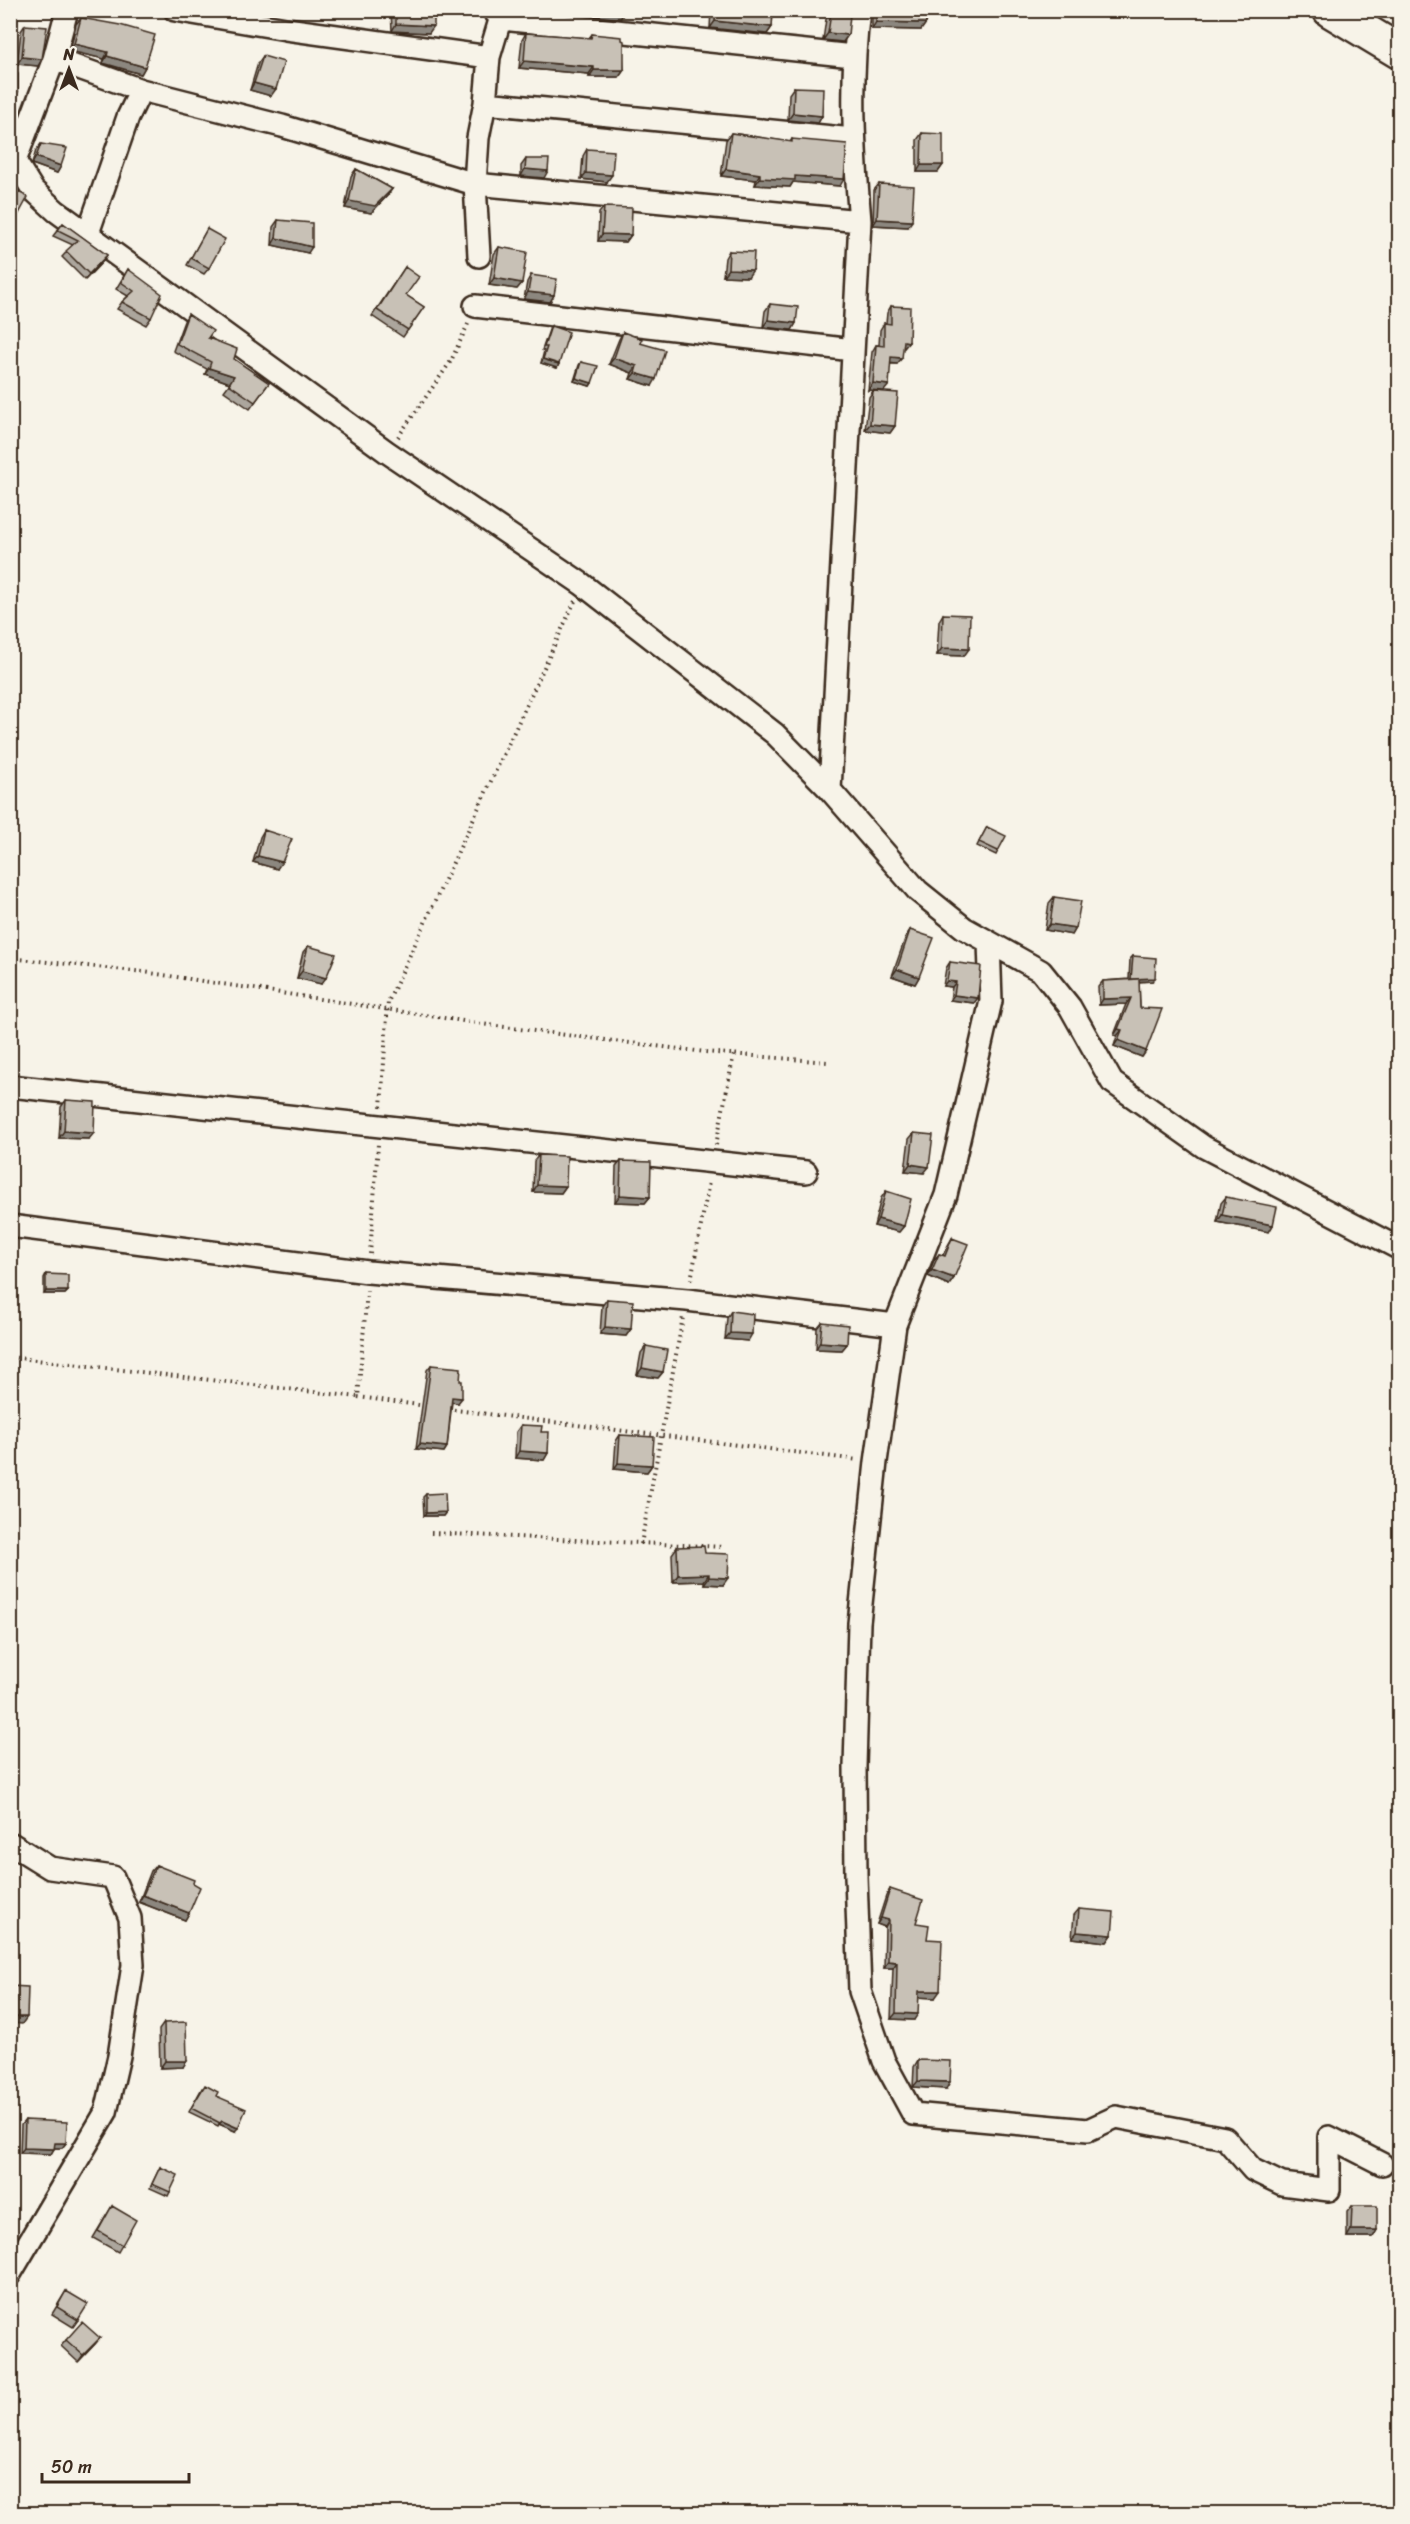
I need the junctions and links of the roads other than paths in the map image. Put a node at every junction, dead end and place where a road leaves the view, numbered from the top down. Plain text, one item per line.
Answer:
1 (67, 10) edge
2 (175, 10) edge
3 (860, 10) edge
4 (1330, 10) edge
5 (499, 13) edge
6 (1400, 52) edge
7 (853, 56) junction
8 (489, 57) junction
9 (54, 59) junction
10 (141, 90) junction
11 (485, 103) junction
12 (853, 139) junction
13 (13, 160) edge
14 (476, 184) junction
15 (860, 221) junction
16 (88, 234) junction
17 (479, 256) dead end
18 (476, 306) road end
19 (853, 350) junction
20 (830, 790) junction
21 (989, 942) junction
22 (10, 1086) edge
23 (806, 1172) dead end
24 (10, 1226) edge
25 (1400, 1249) edge
26 (895, 1325) junction
27 (10, 1843) edge
28 (1382, 2164) dead end
29 (10, 2274) edge

1 - 9 street
2 - 8 street
3 - 7 street
4 - 6 main road
5 - 7 street
5 - 8 street
7 - 12 street
8 - 11 street
9 - 10 street
9 - 13 street
10 - 14 street
10 - 16 street
11 - 12 street
11 - 14 street
12 - 15 street
13 - 16 street
14 - 15 street
14 - 17 street
15 - 19 street
16 - 20 street
18 - 19 street
19 - 20 street
20 - 21 street
21 - 25 street
21 - 26 street
22 - 23 street
24 - 26 street
26 - 28 street
27 - 29 street

